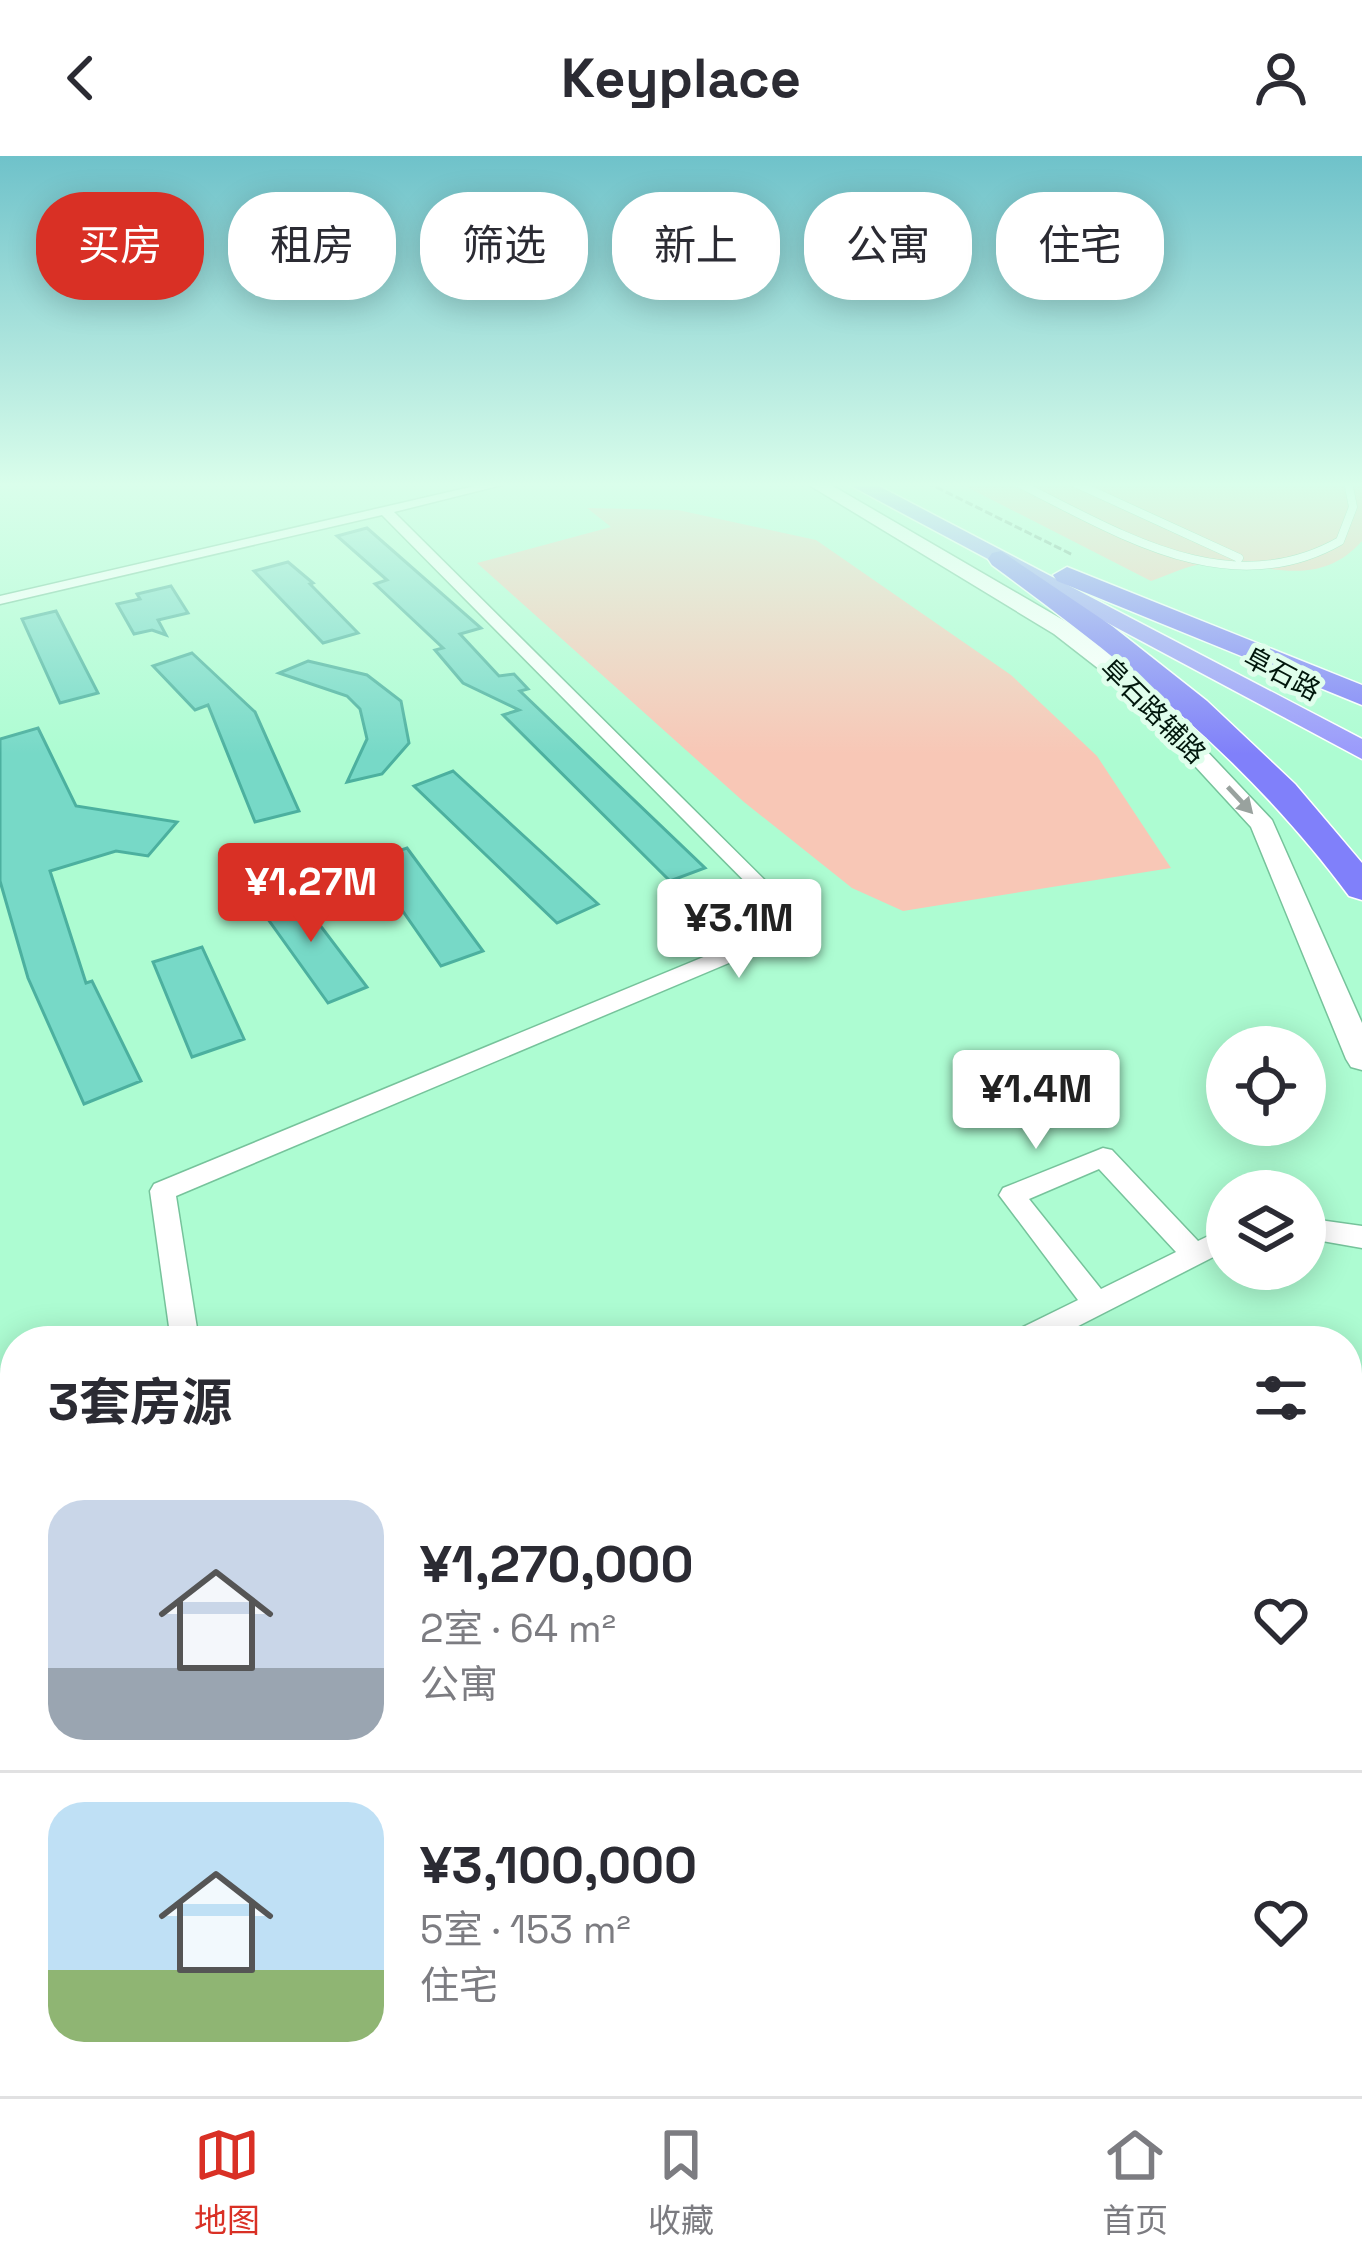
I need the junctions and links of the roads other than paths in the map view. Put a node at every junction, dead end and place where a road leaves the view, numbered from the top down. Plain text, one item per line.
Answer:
1 (120, 573) edge
2 (447, 573) edge
3 (969, 573) edge
4 (1019, 573) edge
5 (1027, 573) edge
6 (1061, 573) edge
7 (1066, 575) junction
8 (0, 600) edge
9 (1362, 697) edge
10 (1362, 727) edge
11 (1362, 750) edge
12 (1362, 888) edge
13 (1362, 1058) edge
14 (1326, 1231) edge
15 (1362, 1237) edge
16 (1206, 1249) edge
17 (1195, 1255) junction
18 (1096, 1303) junction
19 (183, 1326) edge
20 (1052, 1326) edge

1 - 8 street
2 - 19 street
3 -> 13 main road, 阜石路辅路
4 - 12 highway
5 - 11 highway, 阜石路
6 - 7 highway, 阜石路
7 - 9 highway
7 - 10 highway, 阜石路
14 - 15 street
16 - 17 street
17 - 18 street
17 - 18 street
18 - 20 street

